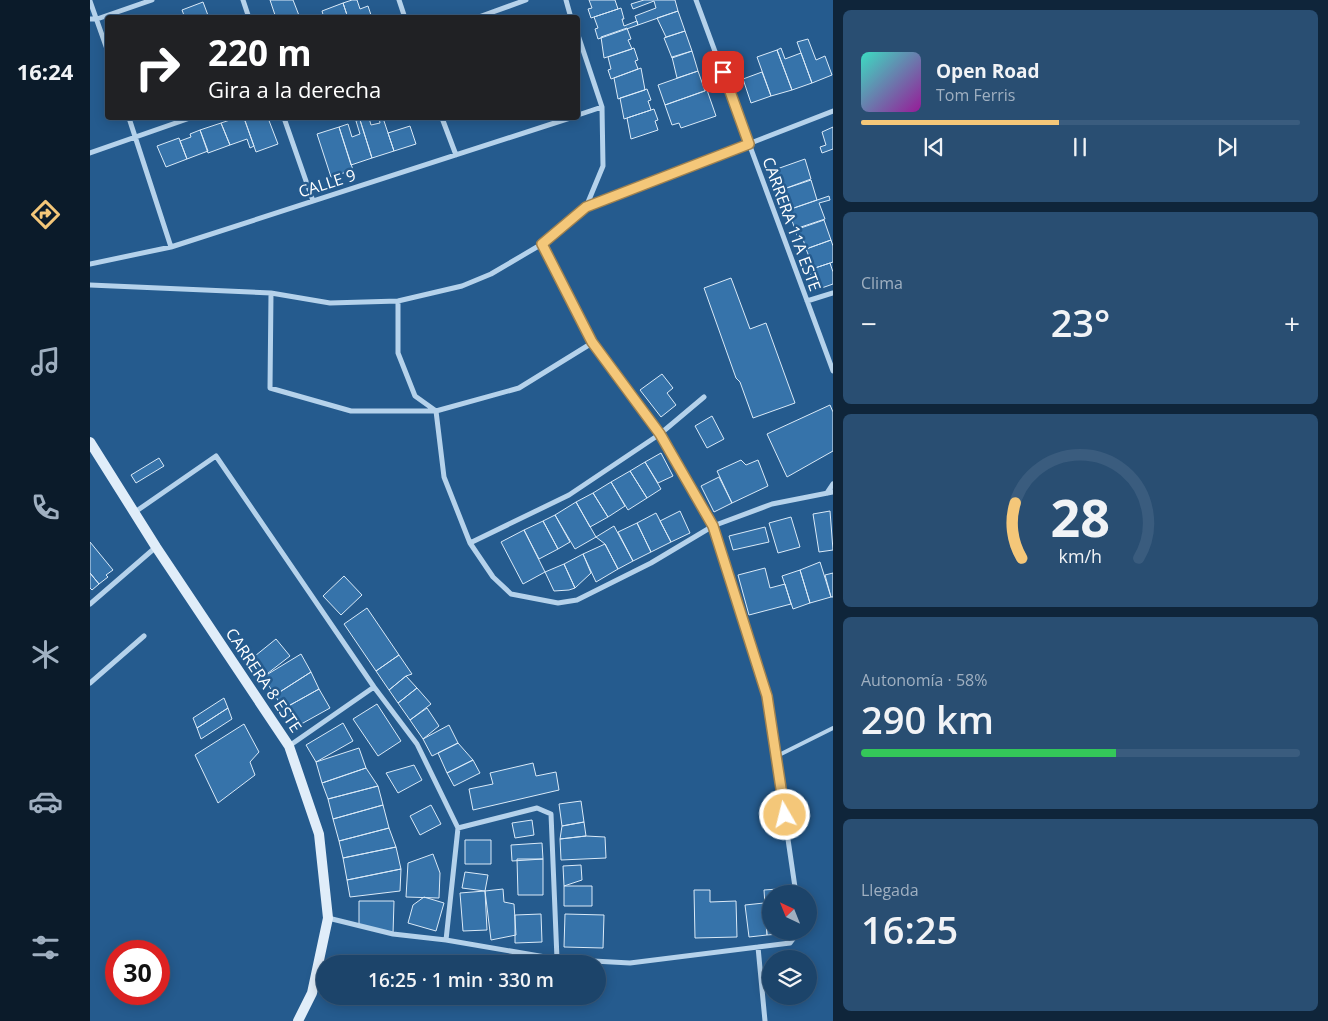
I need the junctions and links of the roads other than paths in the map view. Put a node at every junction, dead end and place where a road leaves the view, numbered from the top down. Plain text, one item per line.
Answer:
1 (152, 0) edge
2 (242, 0) edge
3 (399, 0) edge
4 (526, 0) edge
5 (566, 0) edge
6 (696, 0) edge
7 (90, 1) edge
8 (109, 15) edge
9 (248, 15) edge
10 (404, 15) edge
11 (484, 15) edge
12 (571, 15) edge
13 (105, 16) edge
14 (90, 19) edge
15 (97, 19) junction
16 (580, 41) edge
17 (105, 43) edge
18 (602, 107) junction
19 (833, 111) edge
20 (580, 114) edge
21 (130, 120) edge
22 (184, 120) edge
23 (285, 120) edge
24 (443, 120) edge
25 (564, 120) edge
26 (135, 137) junction
27 (749, 144) junction
28 (90, 153) edge
29 (456, 155) junction
30 (313, 201) junction
31 (586, 207) junction
32 (542, 244) junction
33 (171, 248) junction
34 (90, 264) edge
35 (90, 285) edge
36 (271, 293) junction
37 (833, 293) edge
38 (398, 301) junction
39 (807, 301) junction
40 (592, 342) junction
41 (833, 371) edge
42 (704, 397) dead end
43 (436, 411) junction
44 (660, 434) junction
45 (90, 442) edge
46 (833, 484) edge
47 (833, 492) edge
48 (827, 493) junction
49 (135, 512) junction
50 (713, 526) junction
51 (470, 543) junction
52 (156, 547) junction
53 (90, 604) edge
54 (144, 636) dead end
55 (90, 683) edge
56 (374, 687) junction
57 (833, 728) edge
58 (290, 746) junction
59 (777, 756) junction
60 (458, 828) junction
61 (795, 885) edge
62 (328, 918) junction
63 (446, 940) junction
64 (792, 940) edge
65 (758, 947) junction
66 (534, 955) edge
67 (557, 955) edge
68 (606, 962) edge
69 (298, 1021) edge
70 (765, 1021) edge

1 - 8 street
2 - 9 street
3 - 10 street
4 - 11 street
5 - 12 street
6 - 27 street, CARRERA 11A ESTE
7 - 15 street
13 - 15 street
14 - 15 street
15 - 17 street
16 - 18 street
18 - 20 street
18 - 31 street
19 - 27 street
21 - 26 street
22 - 26 street
23 - 30 street
24 - 29 street
25 - 29 street, CALLE 9
26 - 28 street
26 - 33 street
27 - 31 street
27 - 39 street, CARRERA 11A ESTE
29 - 30 street, CALLE 9
30 - 33 street, CALLE 9
31 - 32 street
32 - 38 street
32 - 40 street
33 - 34 street, CALLE 9
35 - 36 street
36 - 38 street
36 - 43 street
37 - 39 street
38 - 43 street
39 - 41 street, CARRERA 11A ESTE
40 - 43 street
40 - 44 street
42 - 44 street
43 - 51 street
44 - 50 street
44 - 51 street
45 - 49 main road, CARRERA 8 ESTE
46 - 48 street
47 - 48 street
48 - 50 street
49 - 52 main road, CARRERA 8 ESTE
49 - 56 street
50 - 51 street
50 - 59 street
52 - 53 street
52 - 58 main road, CARRERA 8 ESTE
54 - 55 street
56 - 58 street
56 - 60 street
57 - 59 lane
58 - 62 main road, CARRERA 8 ESTE
59 - 61 street
60 - 63 street
60 - 67 street
62 - 63 street
62 - 69 main road, CARRERA 8 ESTE
63 - 66 street
64 - 65 street
65 - 68 street
65 - 70 street

